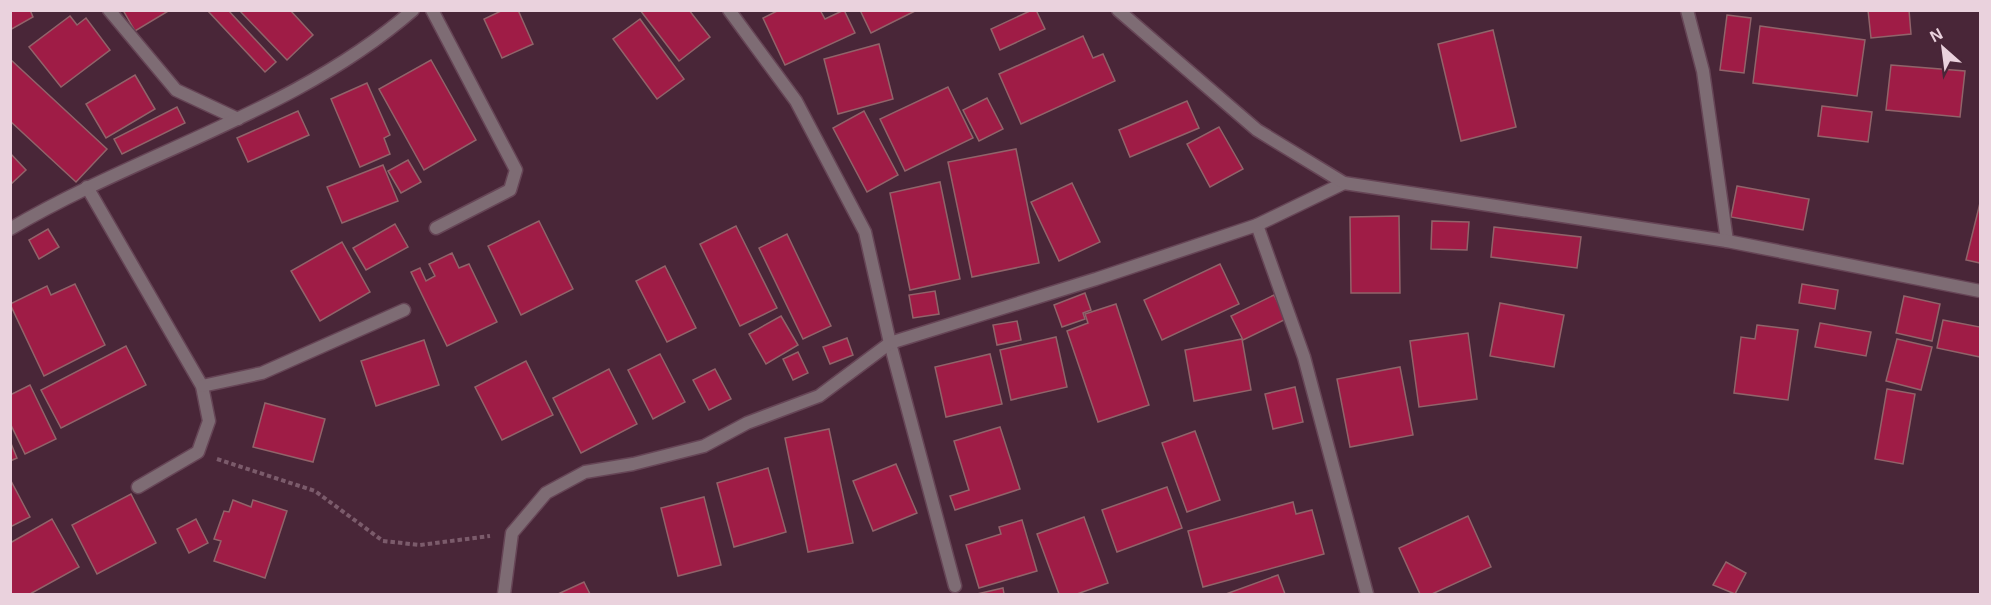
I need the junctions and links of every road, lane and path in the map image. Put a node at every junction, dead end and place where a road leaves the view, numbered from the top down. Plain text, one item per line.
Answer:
1 (109, 10) edge
2 (413, 10) edge
3 (432, 10) edge
4 (729, 10) edge
5 (1118, 10) edge
6 (1687, 10) edge
7 (238, 119) junction
8 (1344, 183) junction
9 (87, 187) junction
10 (1257, 225) junction
11 (436, 228) dead end
12 (10, 229) edge
13 (1727, 241) junction
14 (1980, 291) edge
15 (404, 310) dead end
16 (890, 343) junction
17 (202, 386) junction
18 (198, 452) junction
19 (138, 487) dead end
20 (512, 533) junction
21 (955, 586) dead end
22 (504, 594) edge
23 (1367, 594) edge

1 - 7 street
2 - 7 street
3 - 11 street
4 - 16 street
5 - 8 street
6 - 13 street
7 - 9 street
8 - 10 street
8 - 13 street
9 - 12 street
9 - 17 street
10 - 16 street
10 - 23 street
13 - 14 street
15 - 17 street
16 - 20 street
16 - 21 street
17 - 18 street
18 - 19 street
18 - 20 path
20 - 22 street

